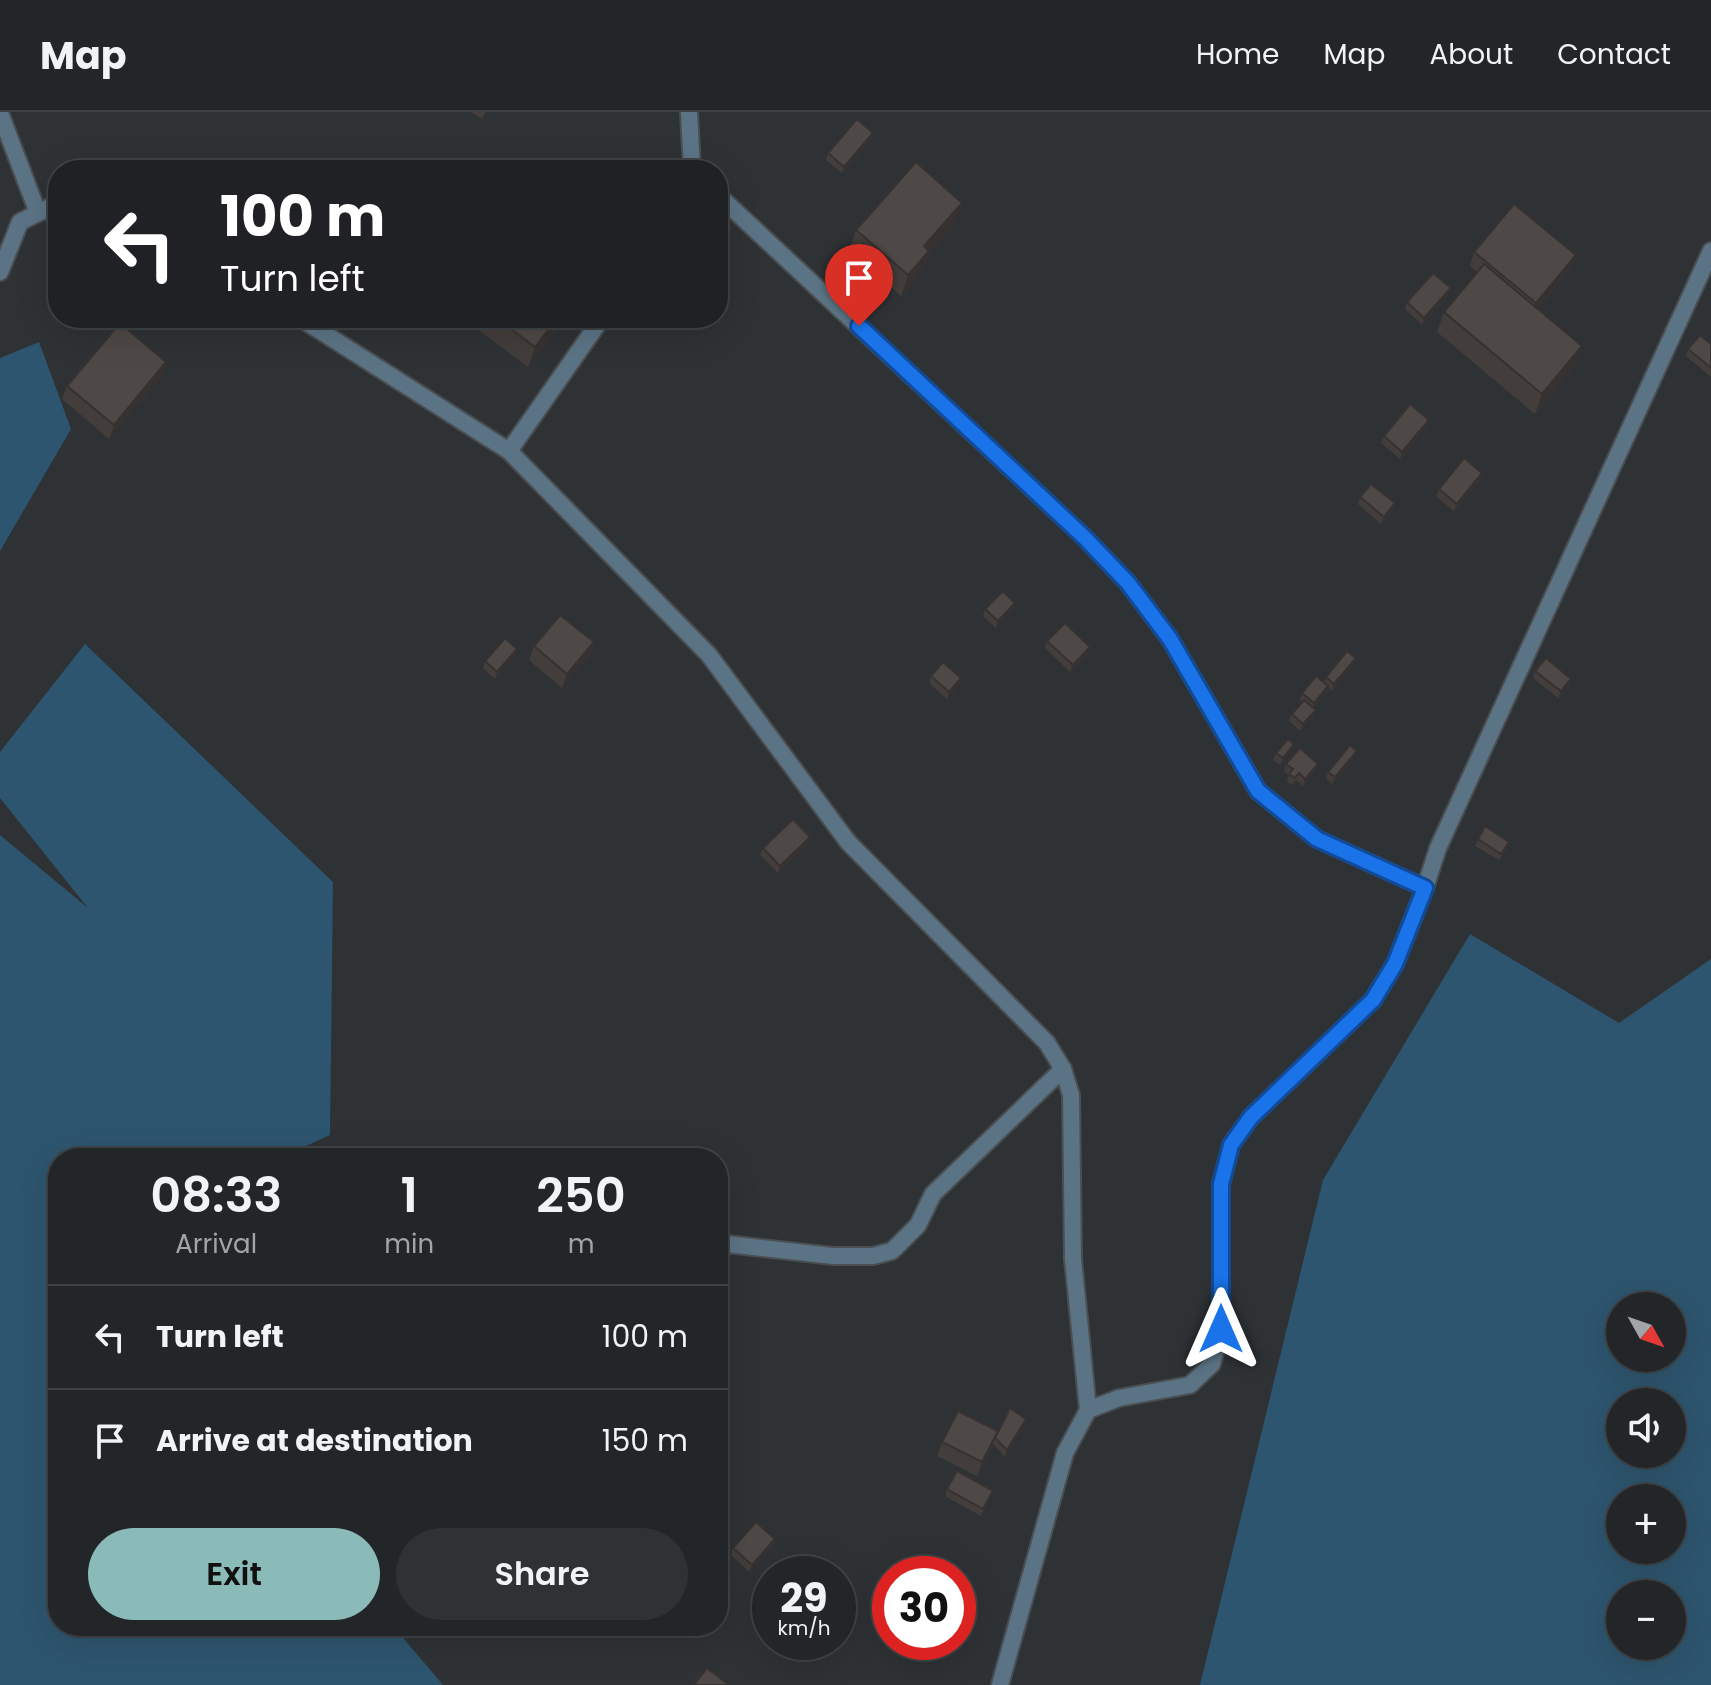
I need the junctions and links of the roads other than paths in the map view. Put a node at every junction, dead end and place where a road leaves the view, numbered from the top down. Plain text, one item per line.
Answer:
1 (689, 112) edge
2 (0, 113) edge
3 (691, 160) edge
4 (728, 204) edge
5 (48, 208) edge
6 (38, 213) junction
7 (1711, 251) edge
8 (0, 272) edge
9 (316, 328) edge
10 (595, 328) edge
11 (509, 451) junction
12 (1425, 888) junction
13 (1063, 1069) junction
14 (728, 1244) edge
15 (1088, 1410) junction
16 (1000, 1685) edge

1 - 3 street
2 - 6 street
4 - 12 street
5 - 6 street
6 - 8 street
7 - 12 street
9 - 11 street
10 - 11 street
11 - 13 street
12 - 15 street
13 - 14 street
13 - 15 street
15 - 16 street

